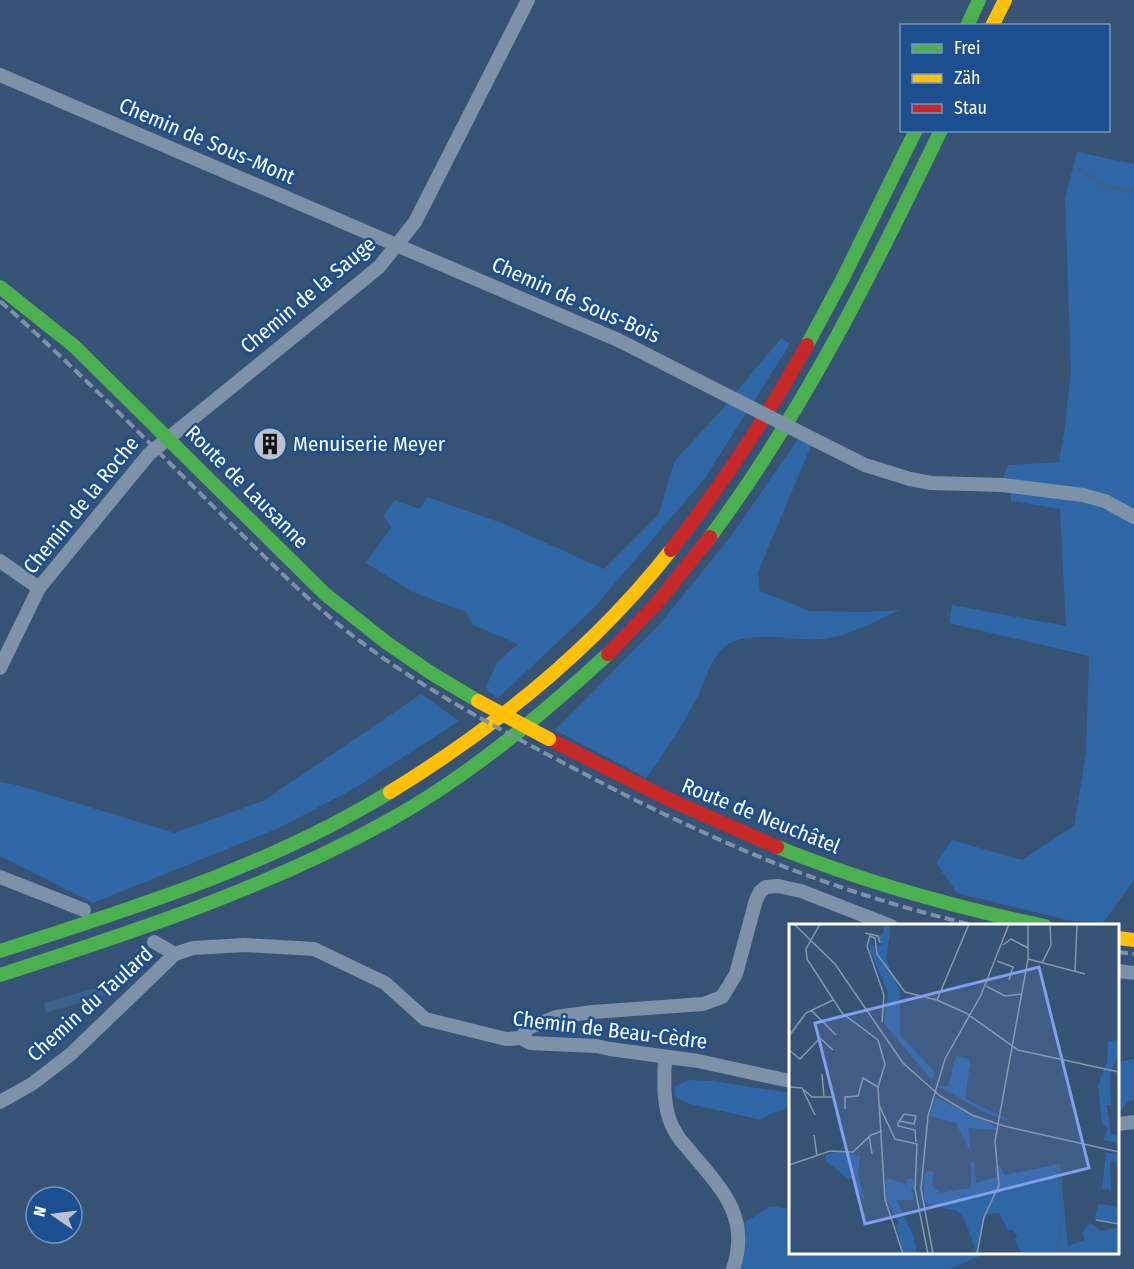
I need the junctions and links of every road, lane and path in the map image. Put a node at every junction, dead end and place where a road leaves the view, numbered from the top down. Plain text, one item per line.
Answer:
1 (528, 0) edge
2 (979, 0) edge
3 (1005, 0) edge
4 (968, 24) edge
5 (993, 24) edge
6 (0, 75) edge
7 (915, 132) edge
8 (940, 132) edge
9 (398, 245) junction
10 (0, 287) edge
11 (168, 437) junction
12 (1134, 517) edge
13 (0, 561) edge
14 (39, 588) junction
15 (0, 668) edge
16 (477, 700) joint
17 (0, 877) edge
18 (84, 910) dead end
19 (886, 924) edge
20 (1037, 924) edge
21 (1119, 938) edge
22 (1134, 940) edge
23 (153, 942) dead end
24 (0, 951) edge
25 (175, 954) junction
26 (1119, 971) edge
27 (1134, 973) edge
28 (0, 975) edge
29 (520, 1038) junction
30 (666, 1057) junction
31 (789, 1081) edge
32 (0, 1102) edge
33 (1134, 1122) edge
34 (1119, 1124) edge
35 (733, 1269) edge

1 - 9 street, Chemin de la Sauge
2 - 4 main road
3 - 5 main road
6 - 9 street, Chemin de Sous-Mont
7 - 24 main road
8 - 28 main road
9 - 11 street, Chemin de la Sauge
9 - 12 street, Chemin de Sous-Bois, bridge
10 - 11 main road, Route de Lausanne
11 - 14 street, Chemin de la Roche
11 - 16 main road, Route de Lausanne
13 - 14 street
14 - 15 street, Chemin de la Roche
16 - 20 main road, Route de Neuchâtel, bridge
17 - 18 street
19 - 29 street
21 - 22 main road
23 - 25 street
25 - 29 street, Chemin de Beau-Cèdre
25 - 32 street, Chemin du Taulard
26 - 27 street
29 - 30 street, Chemin de Beau-Cèdre
30 - 31 street, Chemin de Beau-Cèdre
30 - 35 street
33 - 34 street

